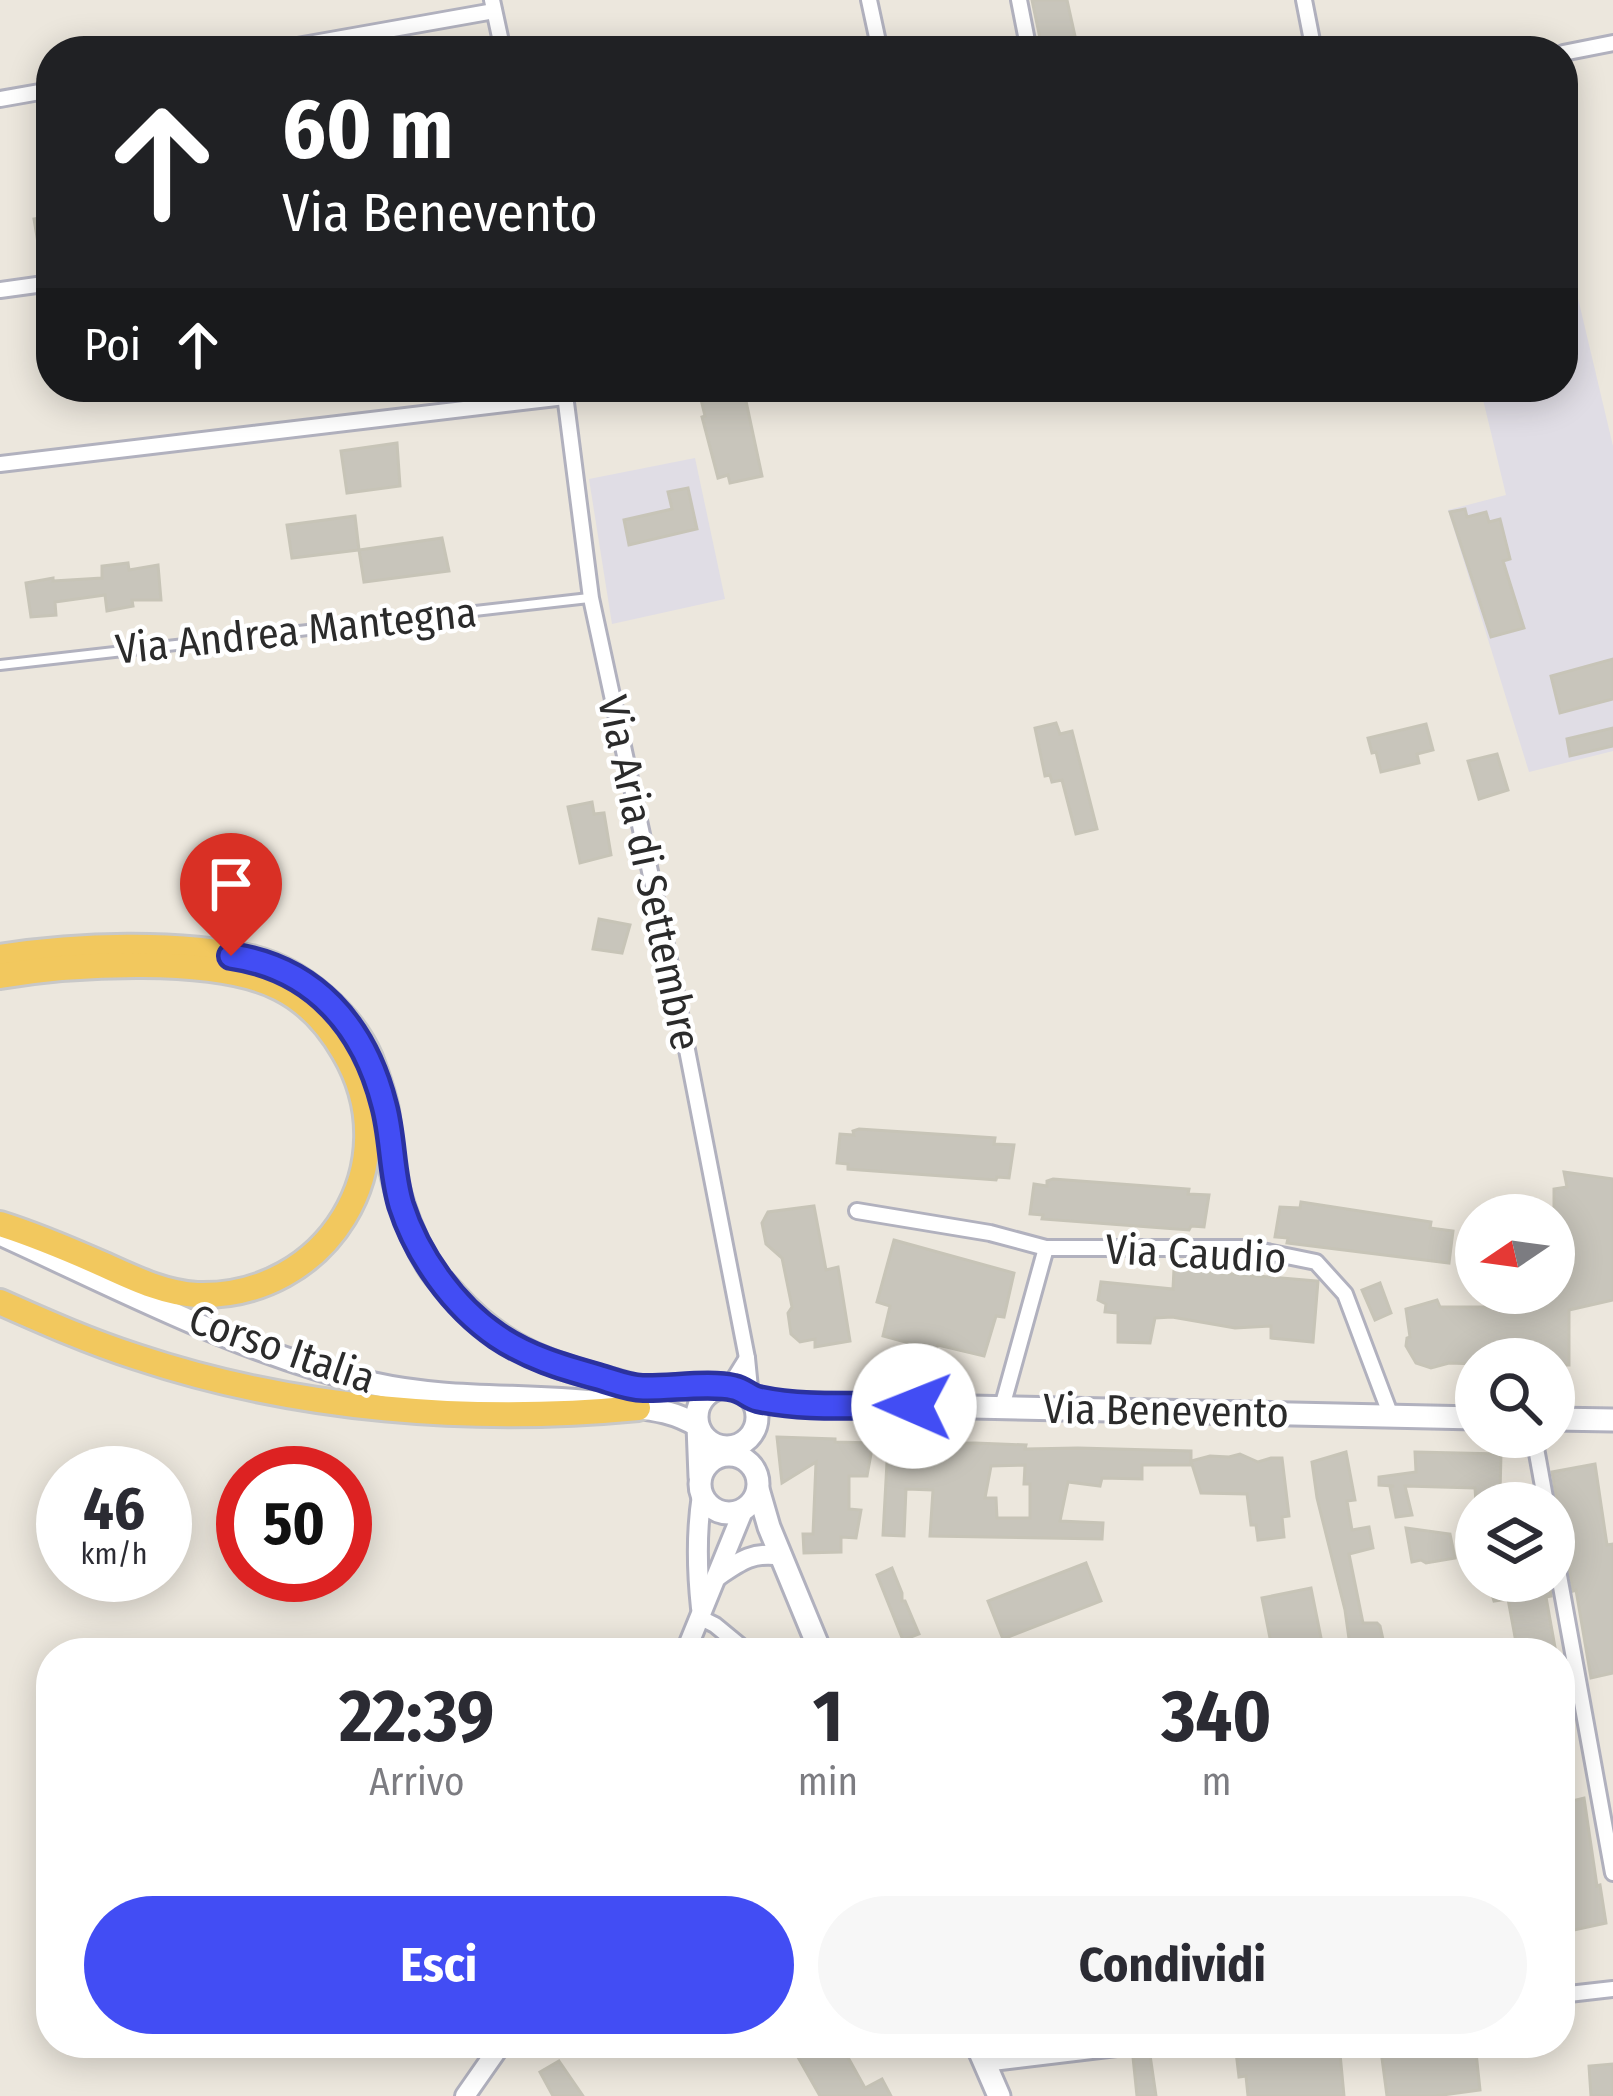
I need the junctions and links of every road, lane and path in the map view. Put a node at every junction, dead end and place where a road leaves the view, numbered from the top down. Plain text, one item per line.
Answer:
1 (869, 0) edge
2 (1019, 0) edge
3 (1304, 0) edge
4 (493, 5) edge
5 (342, 36) edge
6 (500, 36) edge
7 (877, 36) edge
8 (1026, 36) edge
9 (1311, 36) edge
10 (1613, 43) edge
11 (1578, 50) edge
12 (36, 93) edge
13 (0, 99) edge
14 (36, 285) edge
15 (0, 290) edge
16 (486, 402) edge
17 (565, 402) edge
18 (0, 464) edge
19 (591, 598) junction
20 (0, 664) edge
21 (0, 957) edge
22 (0, 976) edge
23 (857, 1211) dead end
24 (0, 1224) edge
25 (0, 1234) edge
26 (1046, 1248) junction
27 (0, 1302) edge
28 (747, 1358) junction
29 (724, 1387) junction
30 (638, 1398) junction
31 (751, 1398) junction
32 (783, 1403) junction
33 (1002, 1407) junction
34 (1391, 1416) junction
35 (1455, 1418) edge
36 (1575, 1419) edge
37 (1613, 1420) edge
38 (758, 1421) junction
39 (698, 1426) junction
40 (758, 1483) junction
41 (701, 1486) junction
42 (742, 1511) junction
43 (782, 1556) junction
44 (718, 1576) junction
45 (1564, 1602) edge
46 (700, 1612) junction
47 (690, 1638) edge
48 (731, 1638) edge
49 (814, 1638) edge
50 (1570, 1638) edge
51 (1575, 1664) edge
52 (1613, 1873) edge
53 (1613, 1989) edge
54 (1575, 1994) edge
55 (492, 2058) edge
56 (982, 2058) edge
57 (465, 2096) edge
58 (999, 2096) edge

1 - 7 street
2 - 8 street
3 - 9 street
4 - 5 street
4 - 6 street
10 - 11 street
12 - 13 street
14 - 15 street
16 - 18 street
17 - 19 street, Via Aria di Settembre
19 - 20 lane, Via Andrea Mantegna
19 - 28 street, Via Aria di Settembre
21 - 30 highway
22 - 24 highway
23 - 26 street, Via Caudio
25 - 30 main road, Corso Italia
26 - 33 street, Via Caudio
26 - 34 street, Via Caudio
27 - 30 highway
28 - 29 street
28 - 31 street, Via Aria di Settembre
29 - 30 main road
29 - 31 main road
29 - 39 main road
30 - 39 main road
31 - 32 main road, Via Benevento
31 - 38 main road
32 - 33 main road, Via Benevento
32 - 38 main road
33 - 34 main road, Via Benevento
34 - 35 main road, Via Benevento
36 - 37 main road
38 - 39 main road
38 - 40 main road
39 - 41 main road
40 - 41 main road
40 - 42 main road
40 - 43 main road
41 - 42 main road
41 - 46 street
42 - 43 main road
42 - 44 street
43 - 44 street
43 - 49 main road
44 - 46 street
45 - 50 street
46 - 47 street
46 - 48 street
51 - 52 street
53 - 54 street
55 - 57 street
56 - 58 main road

